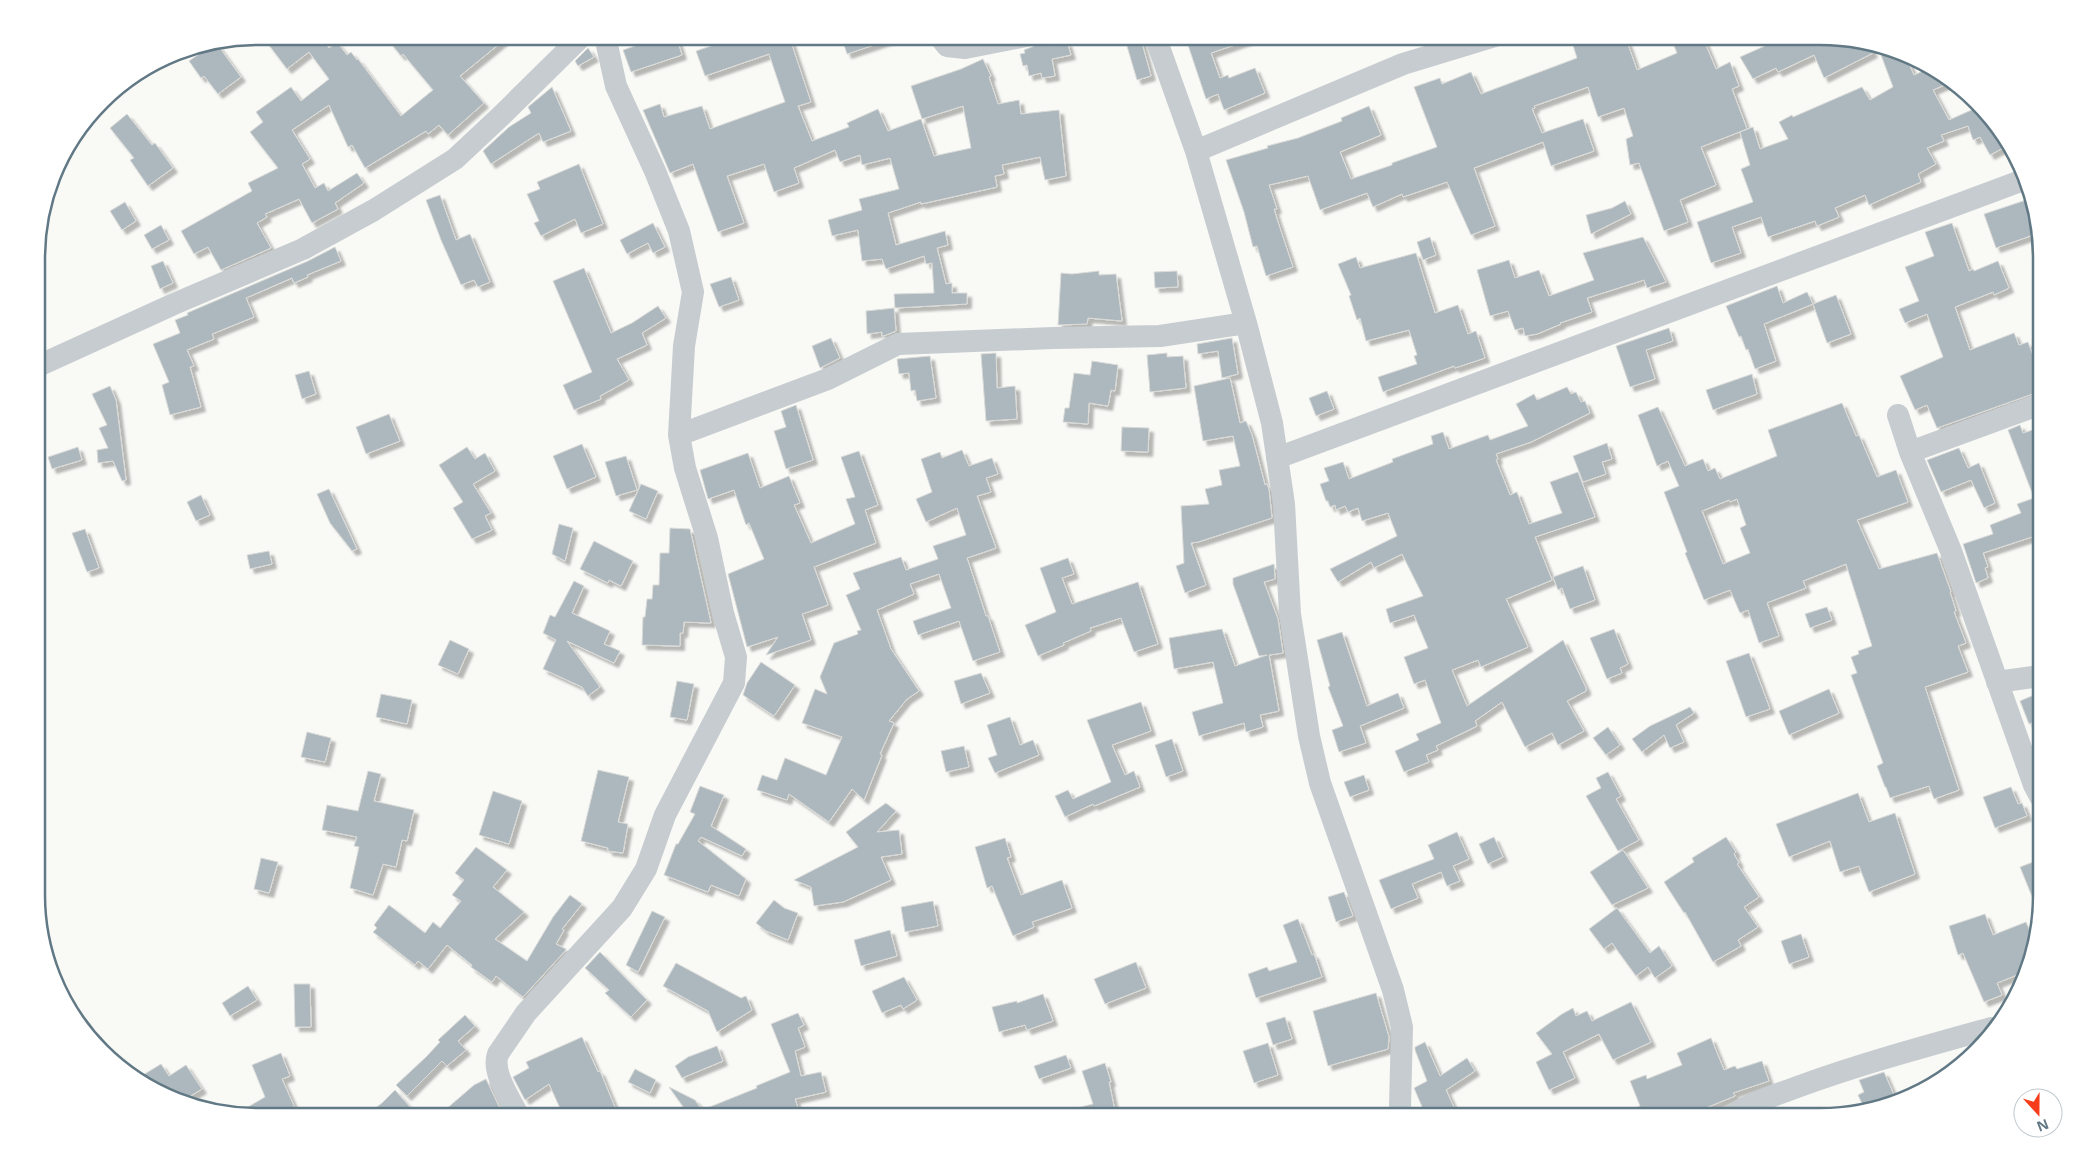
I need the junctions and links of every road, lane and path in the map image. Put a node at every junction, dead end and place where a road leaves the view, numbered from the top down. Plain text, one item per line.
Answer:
1 (573, 45) edge
2 (607, 45) edge
3 (946, 45) edge
4 (980, 45) edge
5 (1158, 45) edge
6 (1465, 45) edge
7 (1196, 150) junction
8 (2019, 181) edge
9 (1246, 323) junction
10 (45, 363) edge
11 (2033, 407) edge
12 (1898, 415) dead end
13 (678, 435) junction
14 (1910, 452) junction
15 (1277, 458) junction
16 (2033, 678) edge
17 (1997, 682) junction
18 (2033, 782) edge
19 (1985, 1030) edge
20 (514, 1108) edge
21 (1400, 1108) edge
22 (1743, 1108) edge

1 - 10 street
2 - 13 street
3 - 4 street
5 - 7 street
6 - 7 street
7 - 9 street
8 - 15 street
9 - 13 street
9 - 15 street
11 - 14 street
12 - 14 street
13 - 20 street
14 - 17 street
15 - 21 street
16 - 17 street
17 - 18 street
19 - 22 street

